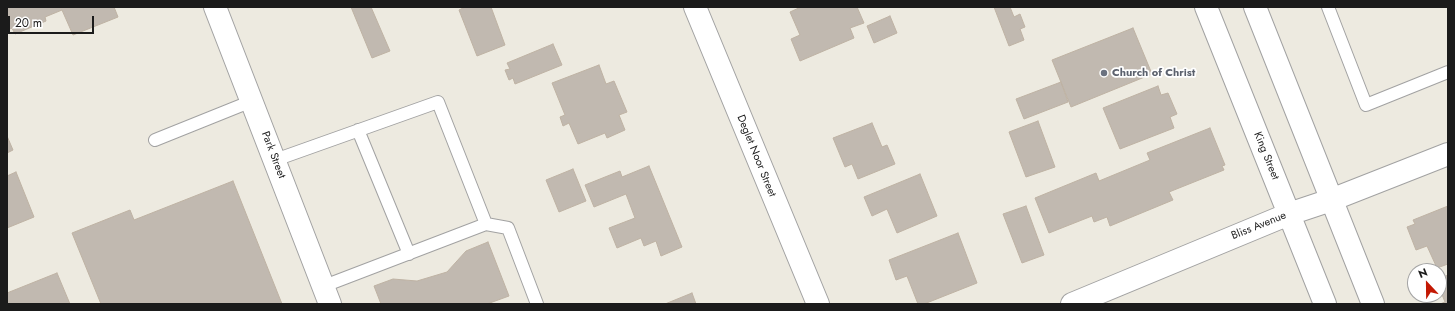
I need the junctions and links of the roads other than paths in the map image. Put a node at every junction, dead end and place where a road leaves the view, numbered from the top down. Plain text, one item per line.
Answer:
1 (215, 7) edge
2 (695, 7) edge
3 (1206, 7) edge
4 (1255, 7) edge
5 (1328, 7) edge
6 (1448, 72) edge
7 (252, 101) junction
8 (358, 130) junction
9 (155, 140) dead end
10 (1448, 154) edge
11 (275, 160) junction
12 (1331, 200) junction
13 (1289, 214) junction
14 (486, 224) junction
15 (409, 254) junction
16 (327, 295) edge
17 (537, 304) edge
18 (818, 304) edge
19 (1072, 304) edge
20 (1325, 304) edge
21 (1373, 304) edge

1 - 7 street, Park Street
2 - 18 street, Deglet Noor Street
3 - 13 street, King Street
4 - 12 street
5 - 6 lane
7 - 9 lane
7 - 11 street, Park Street
8 - 11 lane
8 - 14 lane
8 - 15 lane
10 - 12 street, Bliss Avenue
11 - 16 street, Park Street
12 - 13 street, Bliss Avenue
12 - 21 street
13 - 19 street, Bliss Avenue
13 - 20 street, King Street
14 - 15 lane
14 - 17 lane
15 - 16 lane

